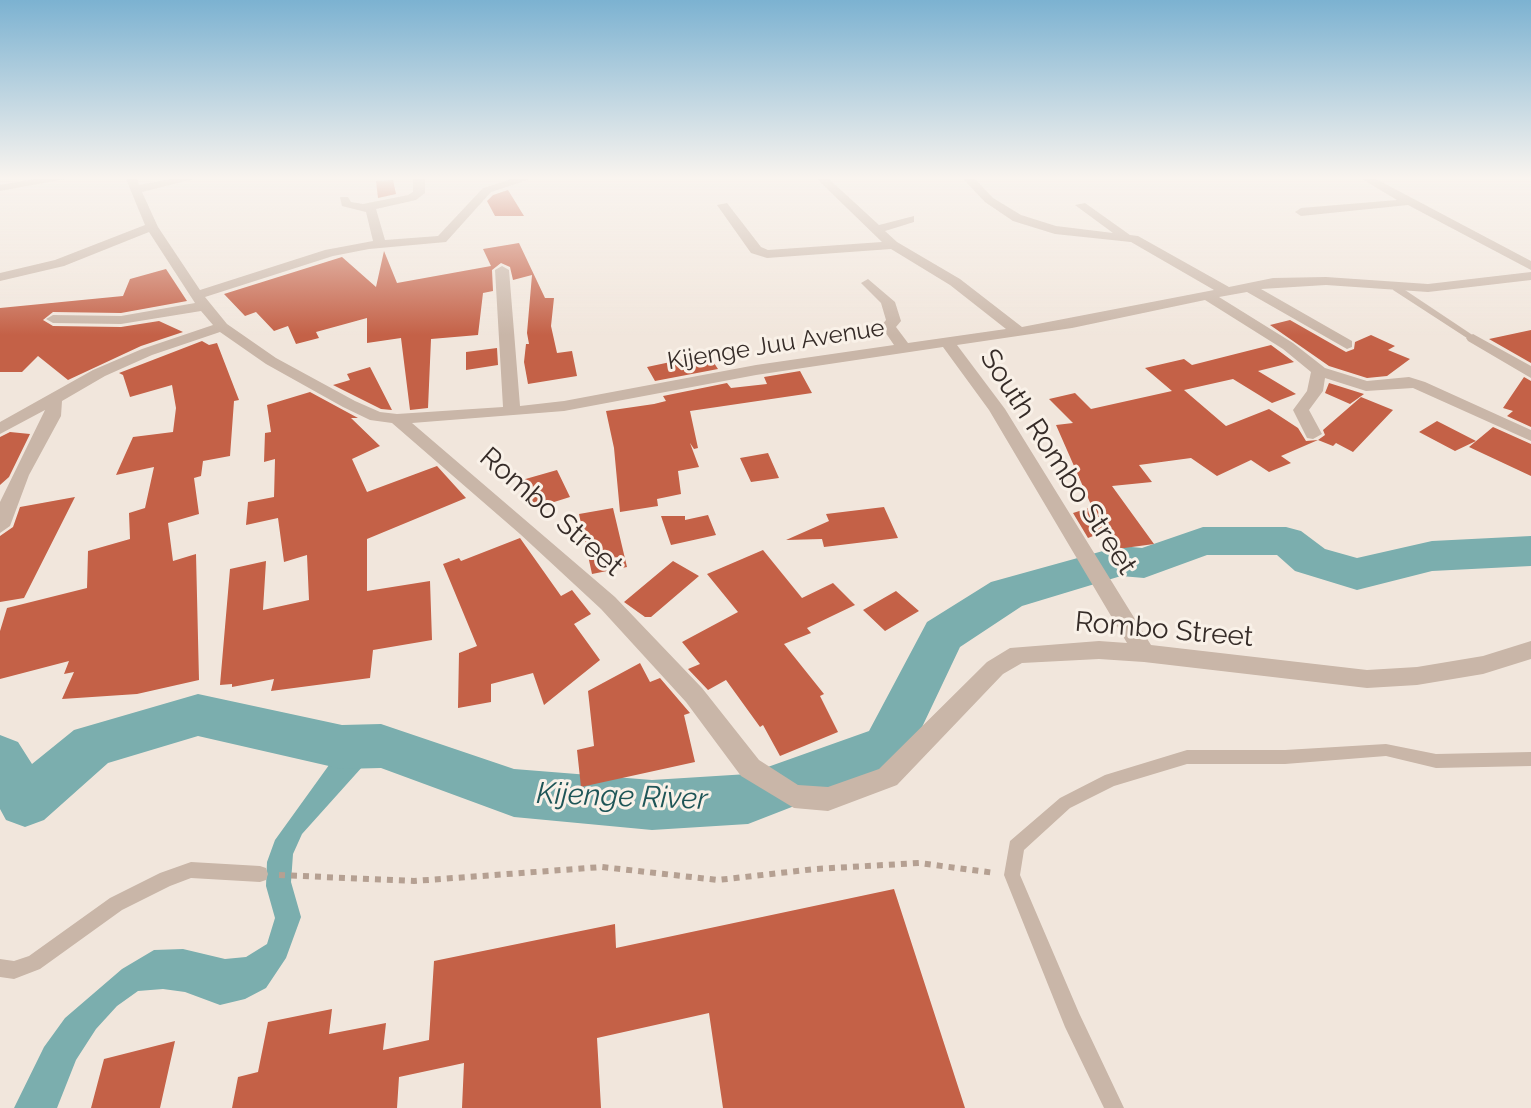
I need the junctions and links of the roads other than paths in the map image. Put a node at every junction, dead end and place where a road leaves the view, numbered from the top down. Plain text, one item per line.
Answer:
1 (142, 231) edge
2 (154, 231) edge
3 (376, 231) edge
4 (450, 231) edge
5 (742, 231) edge
6 (880, 231) edge
7 (1065, 231) edge
8 (1118, 231) edge
9 (1463, 231) edge
10 (1124, 235) junction
11 (380, 244) junction
12 (893, 245) junction
13 (1531, 266) edge
14 (502, 270) dead end
15 (1531, 276) edge
16 (0, 277) edge
17 (868, 283) dead end
18 (1247, 286) junction
19 (1396, 288) junction
20 (1226, 291) junction
21 (1206, 295) junction
22 (201, 301) junction
23 (53, 319) dead end
24 (222, 327) junction
25 (1019, 332) junction
26 (1473, 338) joint
27 (948, 343) junction
28 (1347, 344) dead end
29 (904, 349) junction
30 (1319, 371) junction
31 (1531, 373) edge
32 (54, 398) junction
33 (512, 411) junction
34 (397, 419) junction
35 (0, 429) edge
36 (1313, 434) dead end
37 (1531, 436) edge
38 (0, 526) edge
39 (1531, 650) edge
40 (1144, 653) junction
41 (1531, 759) edge
42 (260, 874) dead end
43 (0, 968) edge
44 (1114, 1108) edge

1 - 16 street
2 - 22 street, Kijenge Juu Avenue
3 - 11 street
4 - 11 street
5 - 12 street
6 - 12 street
7 - 10 street
8 - 10 street
9 - 13 street
10 - 20 street
11 - 22 street
12 - 25 street
14 - 33 street
15 - 19 street, Kijenge Juu Avenue
17 - 29 street
18 - 19 street, Kijenge Juu Avenue
18 - 20 street, Kijenge Juu Avenue
18 - 28 street
19 - 26 lane
20 - 21 street, Kijenge Juu Avenue
21 - 25 street, Kijenge Juu Avenue
21 - 30 street
22 - 23 street
22 - 24 street, Kijenge Juu Avenue
24 - 32 street
24 - 34 street, Kijenge Juu Avenue
25 - 27 street, Kijenge Juu Avenue
26 - 31 street
27 - 29 street, Kijenge Juu Avenue
27 - 40 street, South Rombo Street
29 - 33 street, Kijenge Juu Avenue
30 - 36 street
30 - 37 street
32 - 35 street
32 - 38 street
33 - 34 street, Kijenge Juu Avenue
34 - 40 street, Rombo Street
39 - 40 street, Rombo Street
41 - 44 lane
42 - 43 lane

